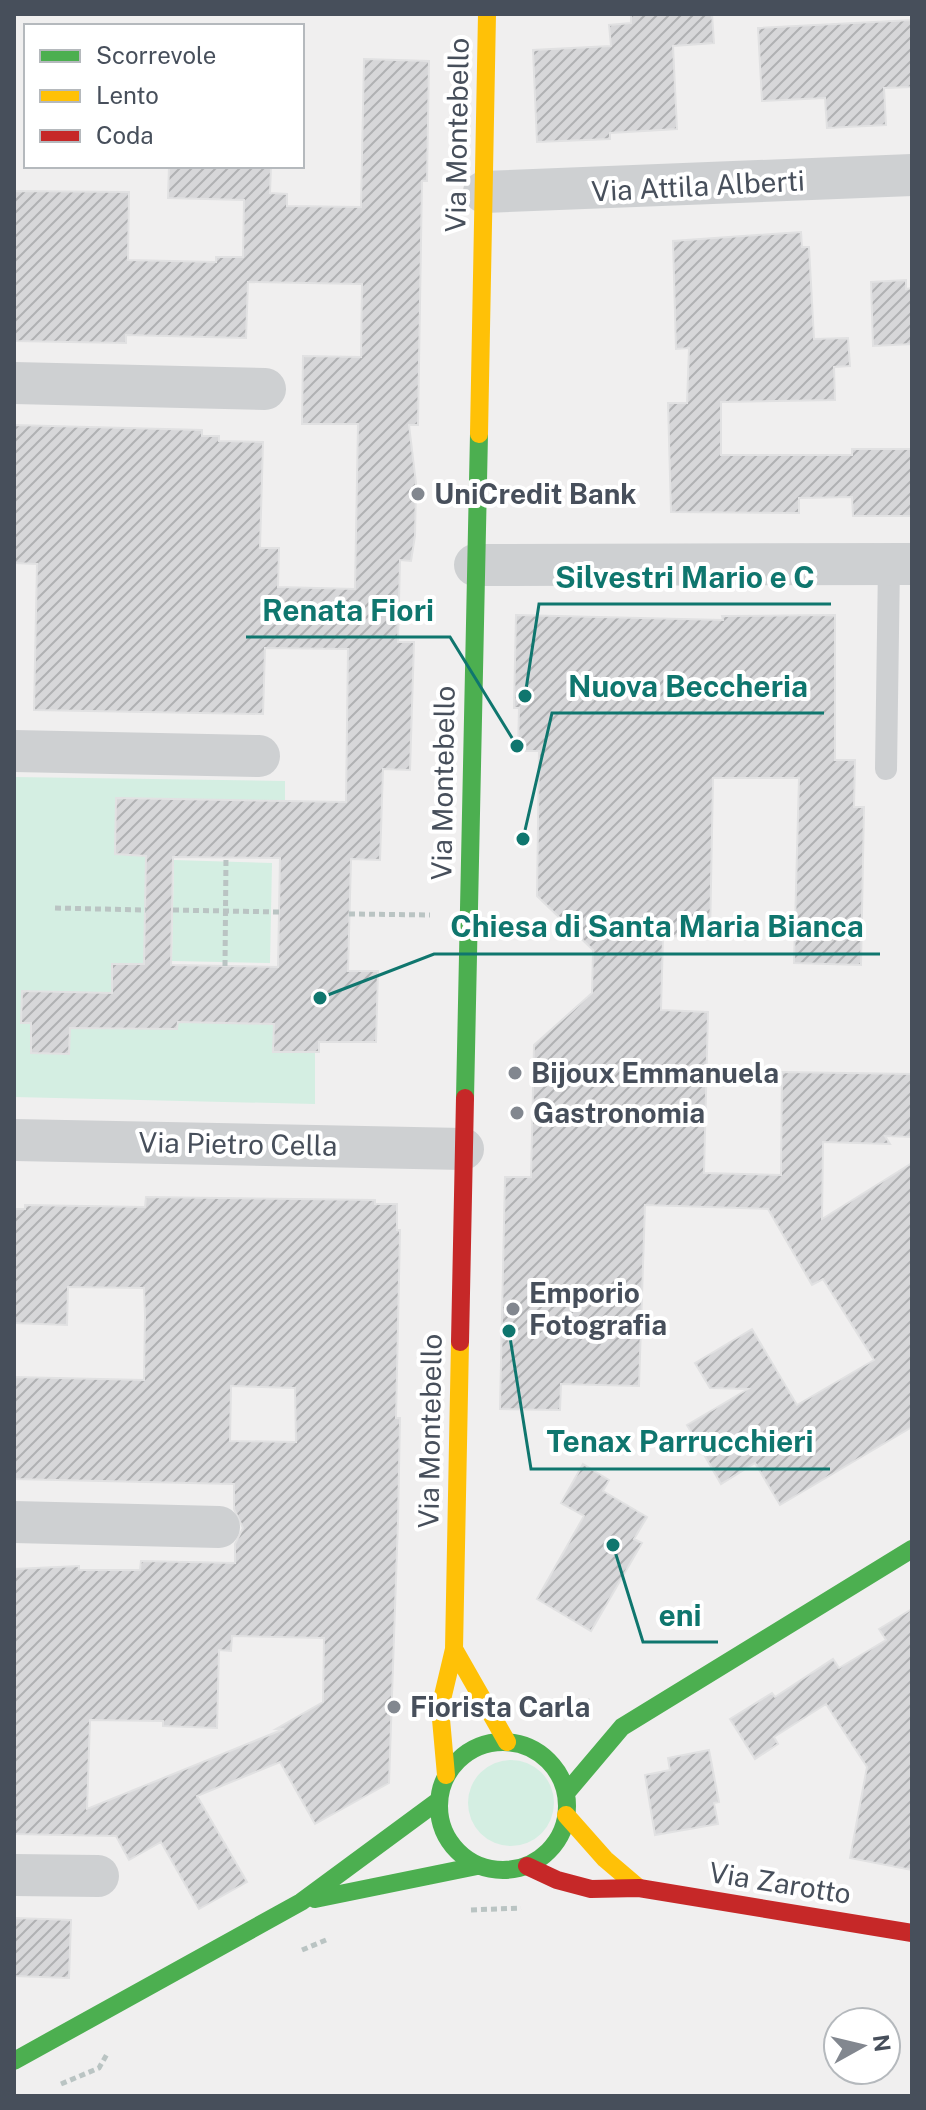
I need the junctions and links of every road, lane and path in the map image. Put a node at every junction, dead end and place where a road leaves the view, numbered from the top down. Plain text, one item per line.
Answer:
1 (487, 14) edge
2 (912, 175) edge
3 (484, 192) junction
4 (14, 383) edge
5 (265, 389) dead end
6 (900, 564) edge
7 (475, 565) junction
8 (14, 751) edge
9 (259, 756) dead end
10 (886, 769) dead end
11 (226, 857) dead end
12 (55, 908) dead end
13 (146, 910) dead end
14 (173, 910) dead end
15 (226, 911) junction
16 (279, 912) dead end
17 (349, 914) dead end
18 (439, 915) dead end
19 (225, 966) dead end
20 (14, 1140) edge
21 (463, 1149) junction
22 (14, 1522) edge
23 (219, 1527) dead end
24 (912, 1549) edge
25 (454, 1649) junction
26 (622, 1727) junction
27 (595, 1732) dead end
28 (555, 1741) dead end
29 (507, 1742) junction
30 (528, 1746) junction
31 (446, 1775) junction
32 (567, 1792) junction
33 (438, 1801) junction
34 (566, 1815) junction
35 (477, 1866) junction
36 (527, 1866) junction
37 (14, 1875) edge
38 (98, 1876) dead end
39 (639, 1888) junction
40 (301, 1902) junction
41 (531, 1908) dead end
42 (461, 1911) dead end
43 (912, 1933) edge
44 (339, 1935) dead end
45 (300, 1951) dead end
46 (116, 2045) dead end
47 (14, 2061) edge
48 (57, 2086) dead end

1 - 3 street, Via Montebello
2 - 3 street, Via Attila Alberti
3 - 7 street, Via Montebello
4 - 5 street
6 - 7 street
6 - 10 lane
7 - 21 street, Via Montebello
8 - 9 street
11 - 15 path
12 - 13 path
14 - 15 path
15 - 16 path
15 - 19 path
17 - 18 path
20 - 21 street, Via Pietro Cella
21 - 25 street, Via Montebello
22 - 23 street
24 - 26 street
25 - 29 street
25 - 31 street, Via Montebello
26 - 27 street
26 - 32 street
28 - 30 street
29 - 30 street
29 - 31 street
30 - 32 street
31 - 33 street
32 - 34 street
33 - 35 street
33 - 40 street
34 - 36 street
34 - 39 street
35 - 36 street
35 - 40 street
36 - 39 street, Via Zarotto
37 - 38 street
39 - 43 street, Via Zarotto
40 - 47 street
41 - 42 path
44 - 45 path
46 - 48 path

